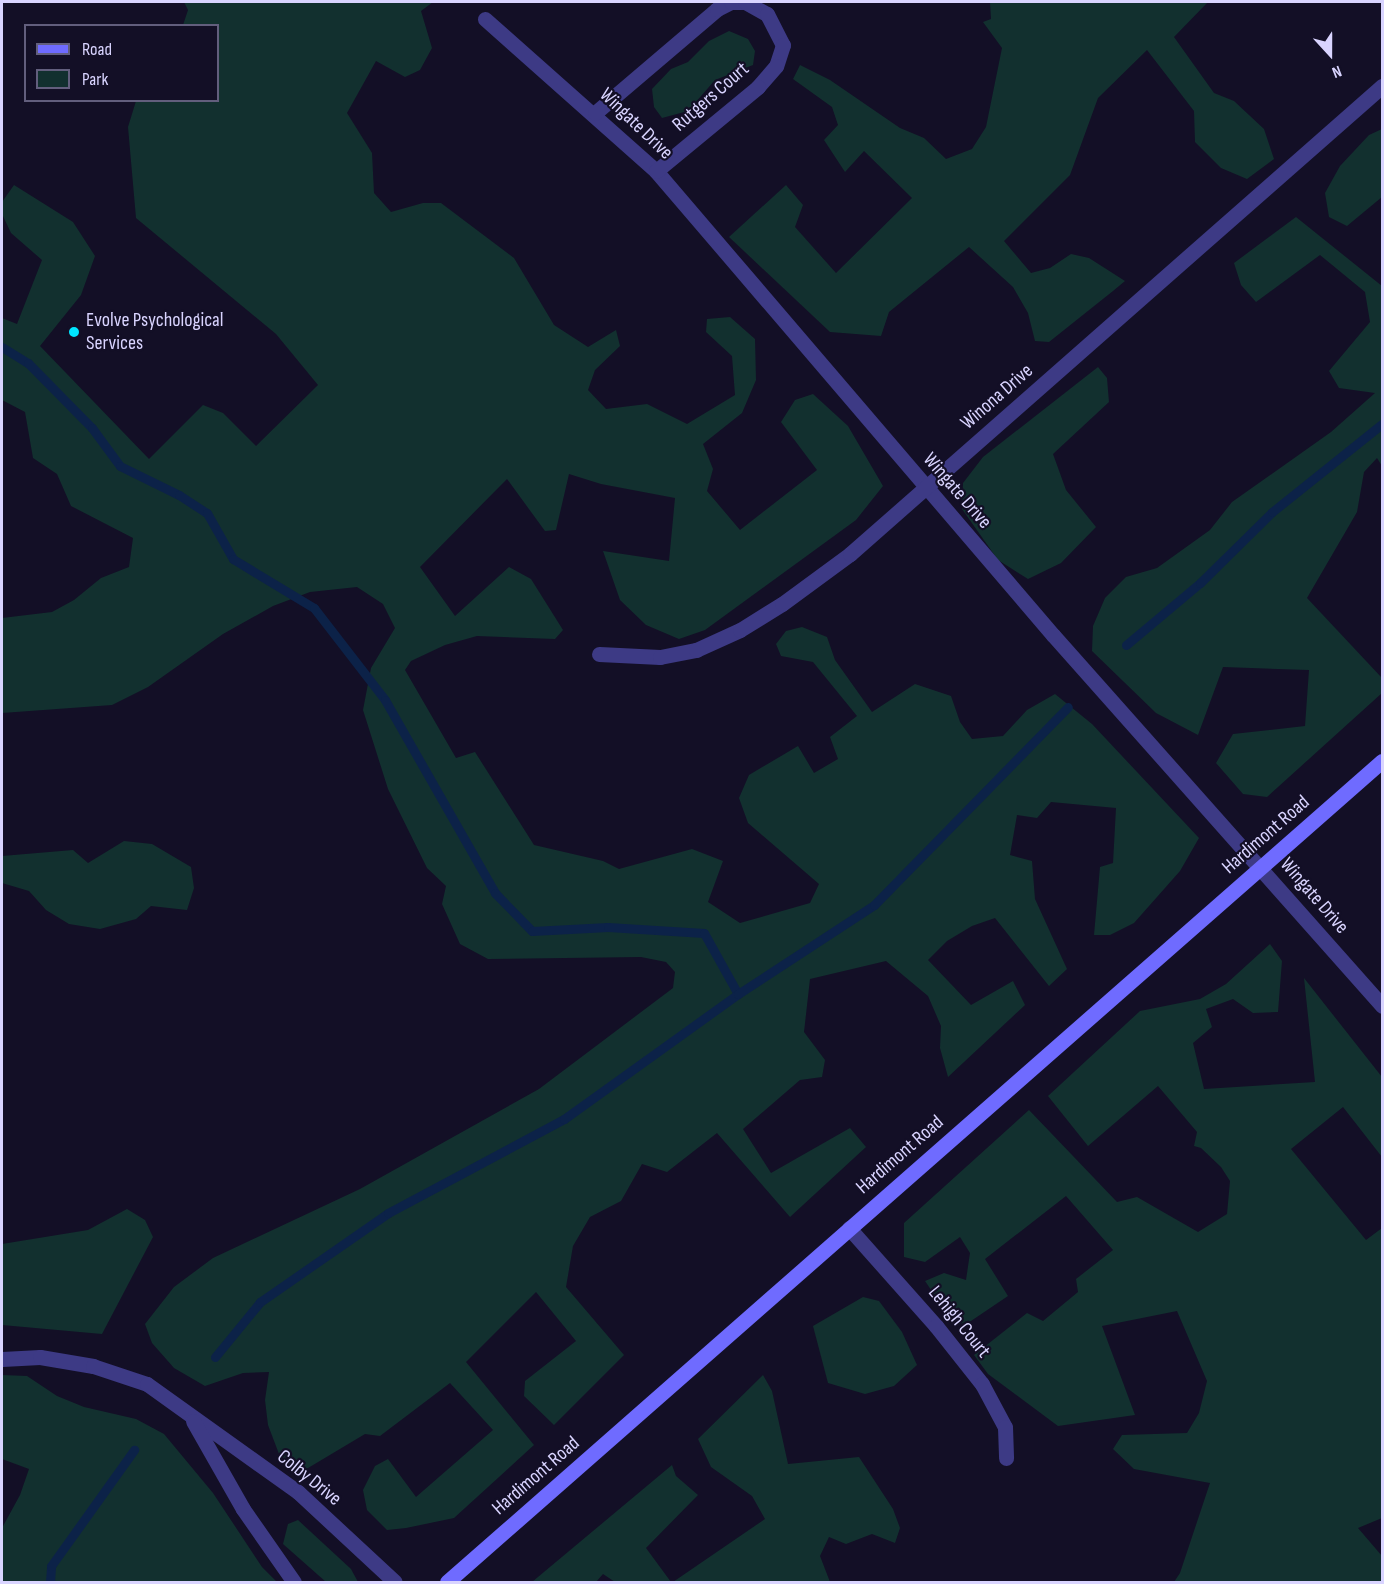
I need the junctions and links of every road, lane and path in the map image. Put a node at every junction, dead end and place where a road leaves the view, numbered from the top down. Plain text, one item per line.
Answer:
1 (485, 19) dead end
2 (1383, 86) edge
3 (595, 113) junction
4 (656, 171) junction
5 (925, 488) junction
6 (599, 654) dead end
7 (1383, 760) edge
8 (1261, 867) junction
9 (1383, 1006) edge
10 (849, 1228) junction
11 (2, 1359) edge
12 (190, 1416) junction
13 (1006, 1458) dead end
14 (294, 1582) edge
15 (395, 1582) edge
16 (447, 1582) edge

1 - 3 street, Wingate Drive
2 - 5 street, Winona Drive
3 - 4 street, Wingate Drive
3 - 4 street, Rutgers Court
4 - 5 street, Wingate Drive
5 - 6 street, Winona Drive
5 - 8 street, Wingate Drive
7 - 8 street, Hardimont Road
8 - 9 street, Wingate Drive
8 - 10 street, Hardimont Road
10 - 13 street, Lehigh Court
10 - 16 street, Hardimont Road
11 - 12 street, Colby Drive
12 - 14 street, Colby Drive
12 - 15 street, Colby Drive

